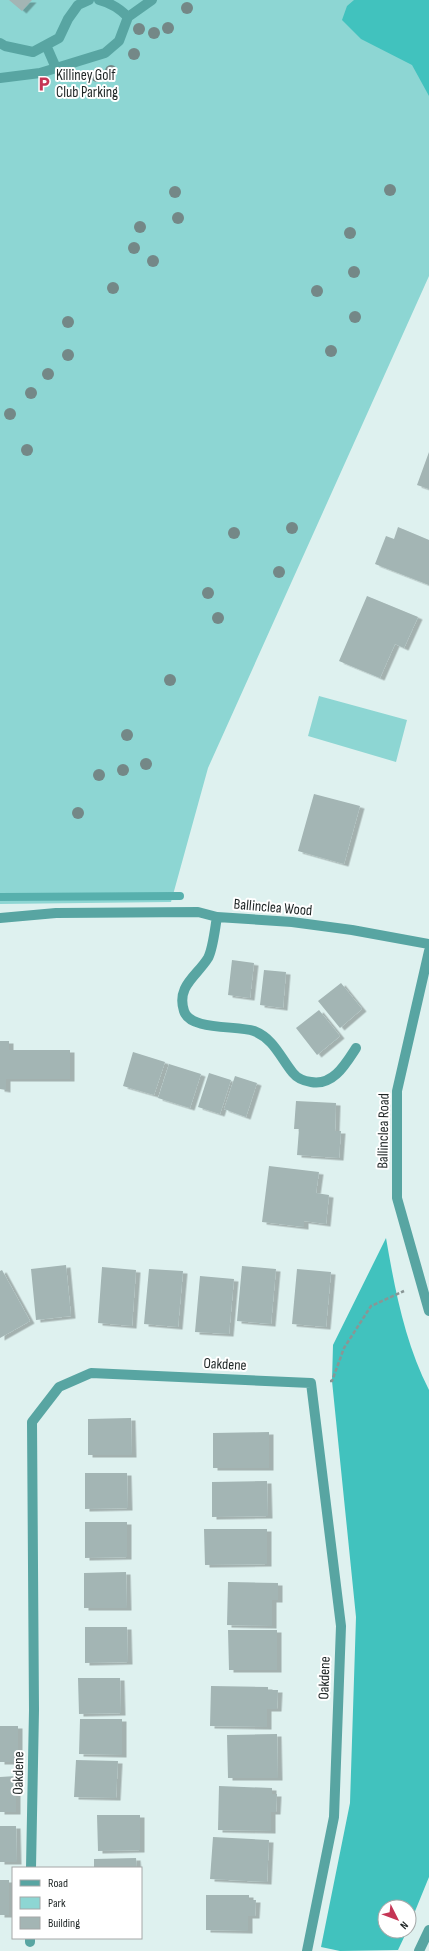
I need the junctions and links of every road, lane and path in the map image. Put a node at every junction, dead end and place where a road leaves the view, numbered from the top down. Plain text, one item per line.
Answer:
1 (89, 0) edge
2 (99, 0) edge
3 (152, 0) edge
4 (128, 17) junction
5 (0, 43) edge
6 (46, 45) junction
7 (56, 68) junction
8 (0, 78) edge
9 (217, 917) junction
10 (0, 918) edge
11 (429, 944) edge
12 (429, 951) edge
13 (356, 1048) dead end
14 (421, 1284) junction
15 (429, 1311) edge
16 (311, 1384) junction
17 (31, 1867) edge
18 (429, 1930) edge
19 (307, 1951) edge
20 (420, 1951) edge

1 - 6 street
2 - 4 street
3 - 4 street
4 - 7 street
5 - 6 street
6 - 7 street
7 - 8 street
9 - 10 street
9 - 11 street, Ballinclea Wood
9 - 13 street, Ballinclea Wood
12 - 14 street, Ballinclea Road
14 - 15 street, Ballinclea Road
14 - 16 path
16 - 17 street, Oakdene
16 - 19 street, Oakdene
18 - 20 street

